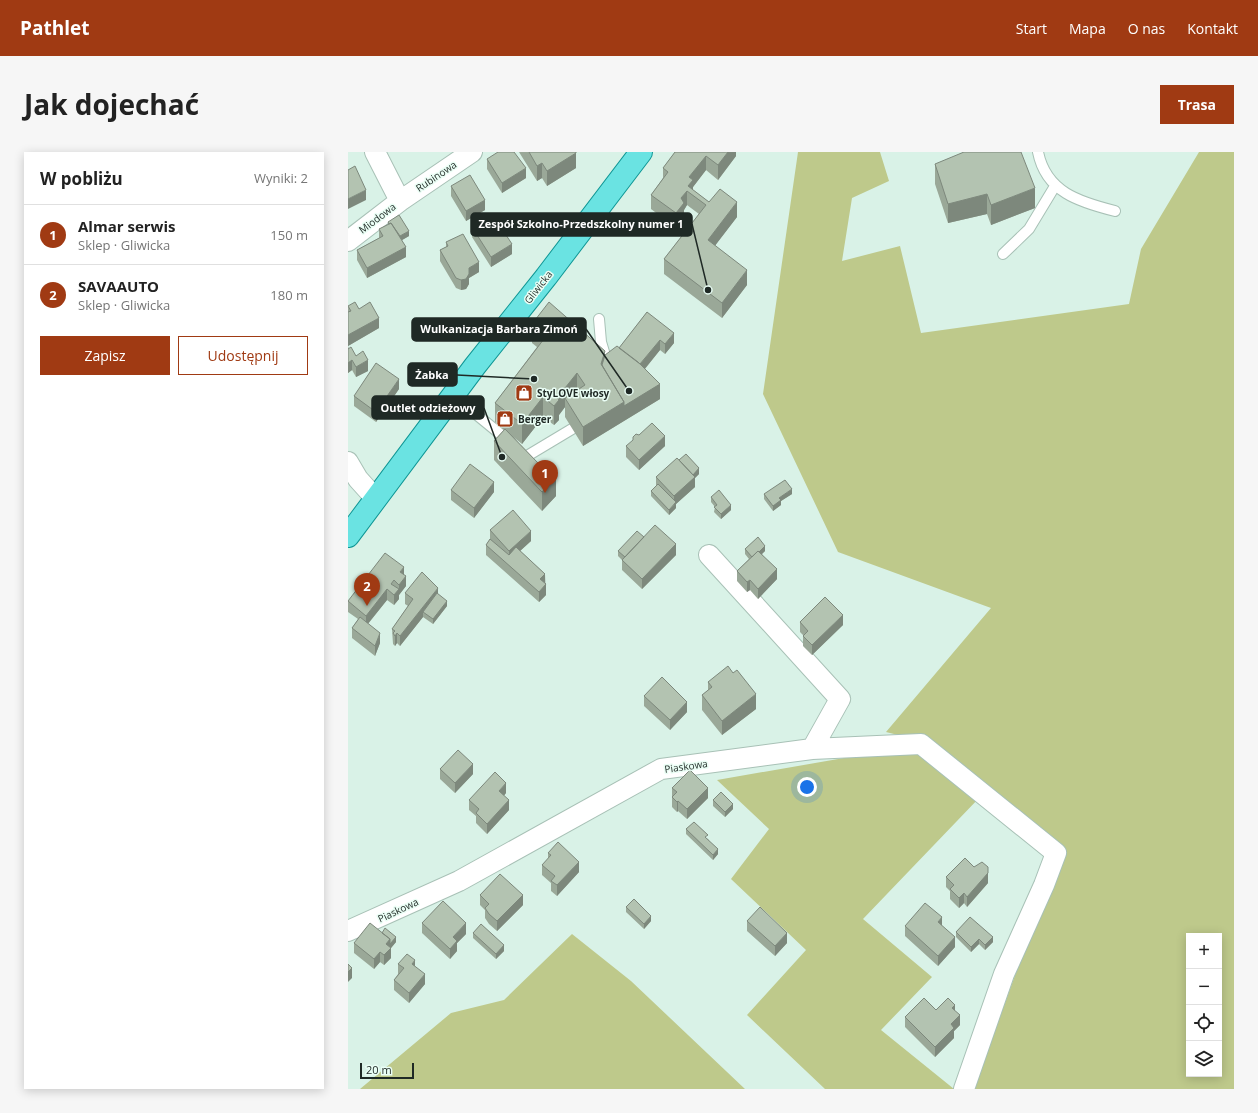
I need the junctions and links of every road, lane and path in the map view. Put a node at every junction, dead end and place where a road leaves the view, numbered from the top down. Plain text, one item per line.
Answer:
1 (375, 152) edge
2 (472, 152) edge
3 (641, 152) edge
4 (1038, 152) edge
5 (1055, 186) junction
6 (400, 201) junction
7 (1115, 211) dead end
8 (348, 240) edge
9 (1003, 254) dead end
10 (599, 319) dead end
11 (610, 366) edge
12 (471, 410) dead end
13 (572, 429) edge
14 (522, 451) junction
15 (348, 462) edge
16 (538, 465) edge
17 (376, 499) junction
18 (348, 536) edge
19 (709, 555) dead end
20 (812, 749) junction
21 (348, 932) edge
22 (964, 1089) edge

1 - 6 street, Miodowa
2 - 6 street, Rubinowa
3 - 17 main road, Gliwicka
4 - 5 lane
5 - 7 lane
5 - 9 lane
6 - 8 street, Miodowa
10 - 11 lane
12 - 14 lane
13 - 14 lane
14 - 16 lane
15 - 17 street
17 - 18 main road, Gliwicka
19 - 20 street
20 - 21 street, Piaskowa
20 - 22 street, Piaskowa

